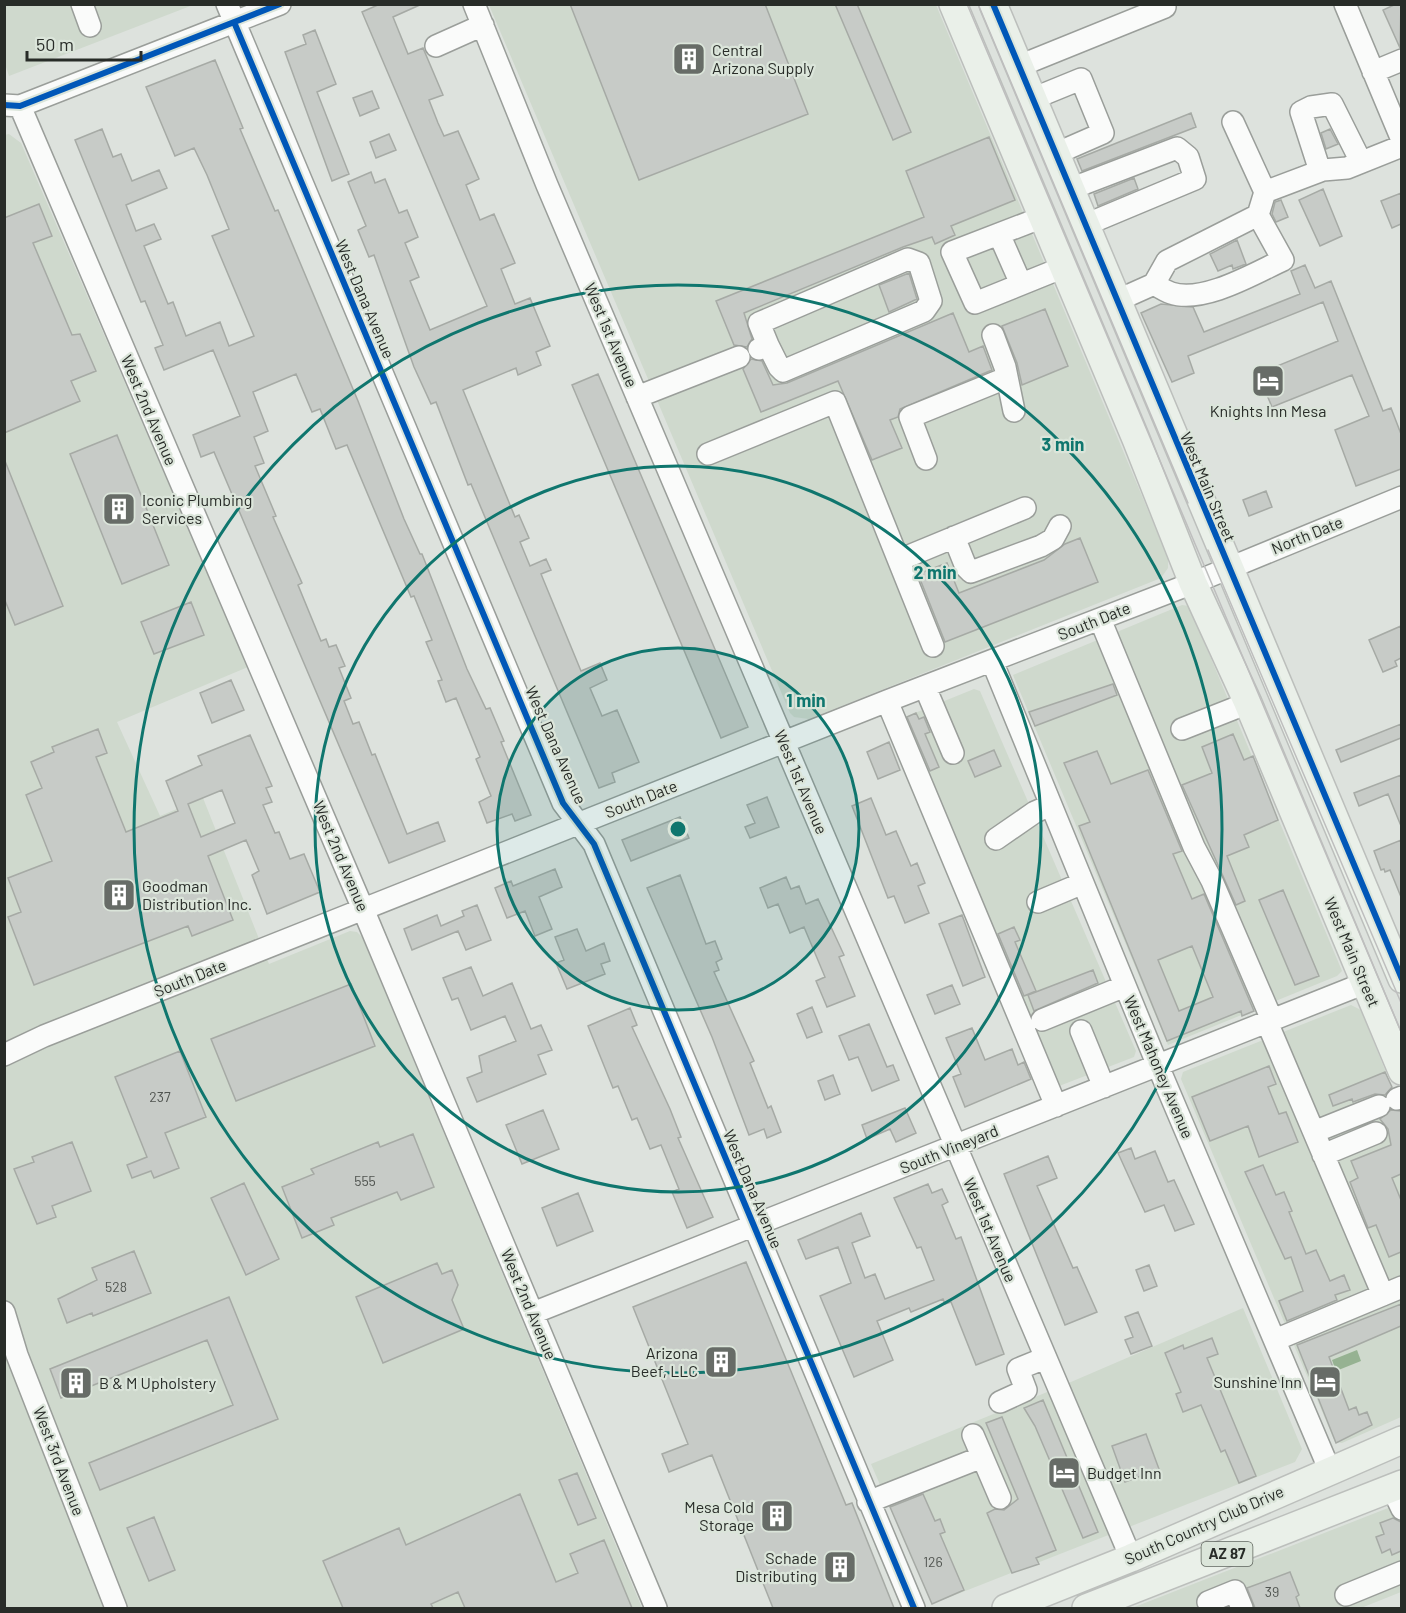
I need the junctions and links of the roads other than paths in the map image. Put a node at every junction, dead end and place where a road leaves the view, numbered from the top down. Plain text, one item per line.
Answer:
1 (82, 4) edge
2 (280, 4) edge
3 (474, 4) edge
4 (953, 4) edge
5 (993, 4) edge
6 (1345, 4) edge
7 (1165, 7) dead end
8 (230, 14) edge
9 (483, 25) junction
10 (90, 26) dead end
11 (436, 46) dead end
12 (1401, 60) edge
13 (1019, 66) junction
14 (1373, 72) junction
15 (1032, 99) junction
16 (12, 106) edge
17 (1233, 122) dead end
18 (4, 124) edge
19 (1401, 140) edge
20 (1401, 146) edge
21 (1055, 154) junction
22 (1361, 162) junction
23 (1320, 171) junction
24 (1070, 189) junction
25 (1265, 192) junction
26 (1258, 215) junction
27 (1043, 217) junction
28 (1085, 225) junction
29 (999, 234) junction
30 (1064, 267) junction
31 (1021, 284) junction
32 (1154, 284) junction
33 (1116, 301) junction
34 (993, 335) dead end
35 (763, 347) joint
36 (739, 357) dead end
37 (1006, 378) junction
38 (637, 397) junction
39 (1014, 411) dead end
40 (708, 454) dead end
41 (926, 459) dead end
42 (1401, 497) edge
43 (1025, 508) dead end
44 (1060, 526) dead end
45 (954, 537) junction
46 (899, 560) junction
47 (1211, 574) junction
48 (1100, 619) junction
49 (933, 646) dead end
50 (992, 661) junction
51 (925, 687) junction
52 (887, 701) junction
53 (1248, 703) junction
54 (1182, 729) dead end
55 (784, 743) junction
56 (953, 753) dead end
57 (1051, 805) junction
58 (578, 824) junction
59 (996, 839) dead end
60 (1083, 883) junction
61 (1038, 902) dead end
62 (363, 909) junction
63 (1401, 979) edge
64 (1365, 983) junction
65 (1125, 986) junction
66 (1042, 1020) dead end
67 (1269, 1021) junction
68 (1081, 1031) dead end
69 (4, 1055) edge
70 (1158, 1066) junction
71 (1401, 1071) edge
72 (1104, 1088) junction
73 (1392, 1101) edge
74 (1056, 1106) junction
75 (1314, 1132) junction
76 (1376, 1133) dead end
77 (955, 1147) junction
78 (1323, 1155) junction
79 (754, 1227) junction
80 (1392, 1291) edge
81 (4, 1312) edge
82 (532, 1313) junction
83 (1275, 1340) junction
84 (1045, 1358) junction
85 (999, 1402) dead end
86 (973, 1435) dead end
87 (1401, 1440) edge
88 (982, 1457) junction
89 (1330, 1471) junction
90 (1398, 1494) edge
91 (999, 1498) dead end
92 (868, 1502) junction
93 (1131, 1558) junction
94 (1401, 1572) edge
95 (1346, 1595) dead end
96 (1049, 1600) edge
97 (1208, 1602) dead end
98 (116, 1608) edge
99 (656, 1608) edge
100 (914, 1608) edge
101 (1006, 1608) edge
102 (1086, 1608) edge
103 (1242, 1608) edge

1 - 10 street
2 - 8 street
3 - 9 street, West 1st Avenue
4 - 27 main road, West Main Street
5 - 13 main road, West Main Street
6 - 14 street
7 - 13 street
8 - 16 street
8 - 58 street, West Dana Avenue
9 - 11 street
9 - 38 street, West 1st Avenue
12 - 14 street
13 - 15 main road, West Main Street
14 - 19 street
15 - 21 main road, West Main Street
15 - 21 street
16 - 18 street
16 - 62 street, West 2nd Avenue
17 - 25 street
20 - 22 street
21 - 24 main road, West Main Street
22 - 23 street
22 - 23 street
23 - 25 street
24 - 28 main road, West Main Street
24 - 28 street
25 - 26 street
26 - 32 street
26 - 32 street
27 - 29 street
27 - 30 main road, West Main Street
28 - 33 main road, West Main Street
29 - 31 street
29 - 31 street
30 - 31 street
30 - 47 main road, West Main Street
32 - 33 street
33 - 47 main road, West Main Street
34 - 37 street
35 - 35 street
36 - 38 street
37 - 39 street
37 - 41 street
38 - 55 street, West 1st Avenue
40 - 46 street
42 - 47 street, North Date
43 - 45 street
44 - 45 street
45 - 46 street
46 - 49 street
47 - 48 street, South Date
47 - 53 main road, West Main Street
47 - 63 main road, West Main Street
48 - 50 street, South Date
48 - 67 street
50 - 51 street, South Date
50 - 57 street, West Mahoney Avenue
51 - 52 street, South Date
51 - 56 street
52 - 55 street, South Date
52 - 74 street
53 - 54 street
53 - 64 main road, West Main Street
55 - 58 street, South Date
55 - 77 street, West 1st Avenue
57 - 59 street
57 - 60 street, West Mahoney Avenue
58 - 62 street, South Date
58 - 79 street, West Dana Avenue
60 - 61 street
60 - 65 street, West Mahoney Avenue
62 - 69 street, South Date
62 - 82 street, West 2nd Avenue
64 - 67 street, South Vineyard
64 - 71 main road, West Main Street
65 - 66 street
65 - 70 street, West Mahoney Avenue
67 - 70 street, South Vineyard
67 - 75 street
68 - 72 street
70 - 72 street, South Vineyard
70 - 83 street, West Mahoney Avenue
72 - 74 street, South Vineyard
73 - 75 street
74 - 77 street, South Vineyard
75 - 78 street
76 - 78 street
77 - 79 street, South Vineyard
77 - 84 street, West 1st Avenue
78 - 80 street
79 - 82 street, South Vineyard
79 - 92 street, West Dana Avenue
80 - 83 street
81 - 98 street, West 3rd Avenue
82 - 99 street, West 2nd Avenue
83 - 89 street, West Mahoney Avenue
84 - 85 street
84 - 93 street, West 1st Avenue
86 - 88 street
87 - 89 main road, South Country Club Drive / AZ 87
88 - 91 street
88 - 92 street
89 - 93 main road, South Country Club Drive / AZ 87
90 - 102 main road, South Country Club Drive / AZ 87
92 - 100 street, West Dana Avenue
93 - 96 main road, South Country Club Drive / AZ 87
94 - 95 street
96 - 101 main road, South Country Club Drive / AZ 87
97 - 103 street

